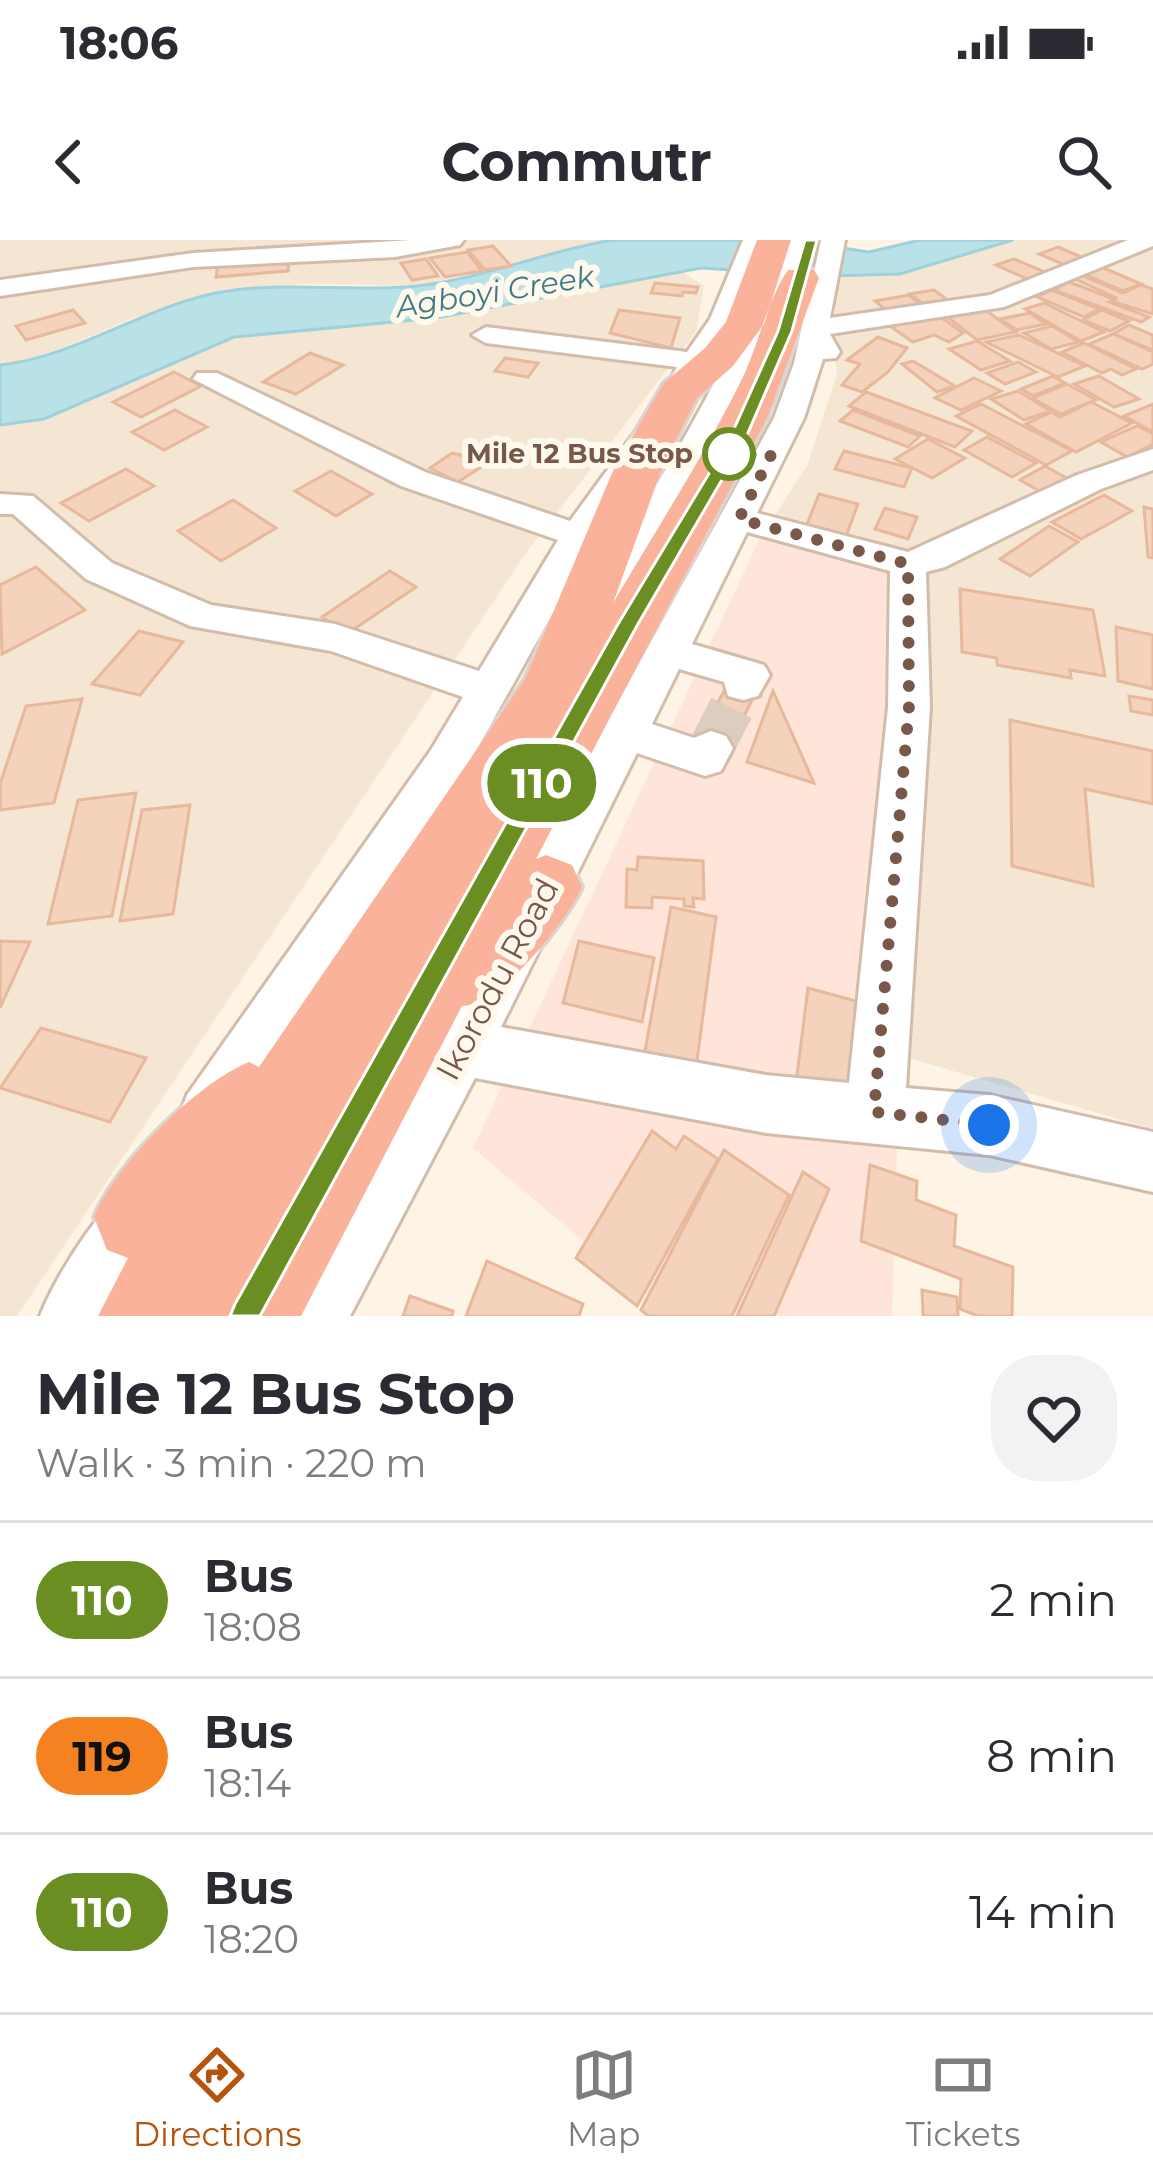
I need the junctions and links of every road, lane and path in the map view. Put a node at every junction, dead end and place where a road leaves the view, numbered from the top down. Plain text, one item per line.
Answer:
1 (452, 240) edge
2 (1148, 240) edge
3 (788, 270) edge
4 (0, 288) edge
5 (486, 335) dead end
6 (686, 376) junction
7 (207, 379) dead end
8 (1153, 459) edge
9 (742, 485) junction
10 (0, 504) edge
11 (580, 536) junction
12 (908, 564) junction
13 (670, 652) junction
14 (743, 685) dead end
15 (521, 688) junction
16 (627, 733) junction
17 (711, 748) dead end
18 (546, 886) joint
19 (405, 1029) junction
20 (874, 1112) junction
21 (1153, 1162) edge
22 (140, 1217) junction
23 (73, 1316) edge
24 (147, 1316) edge
25 (248, 1316) edge
26 (314, 1316) edge

1 - 4 street
2 - 3 street
3 - 6 highway, Ikorodu Road
3 - 9 highway, Ikorodu Road
3 - 15 street
5 - 6 street
6 - 11 street, Ikorodu Road
6 - 15 highway, Ikorodu Road
7 - 11 street
8 - 12 street
9 - 12 street
9 - 13 street, Ikorodu Road
9 - 19 highway, Ikorodu Road
10 - 15 street
11 - 15 street, Ikorodu Road
12 - 20 street
13 - 14 street
13 - 16 street, Ikorodu Road
15 - 19 highway, Ikorodu Road
15 - 22 street, Ikorodu Road
16 - 17 street
16 - 18 street, Ikorodu Road
18 - 19 highway
19 - 20 street
19 - 22 highway
19 - 24 highway, Ikorodu Road
19 - 25 highway, Ikorodu Road
19 - 26 street, Ikorodu Road
20 - 21 street
22 - 23 street, Ikorodu Road

